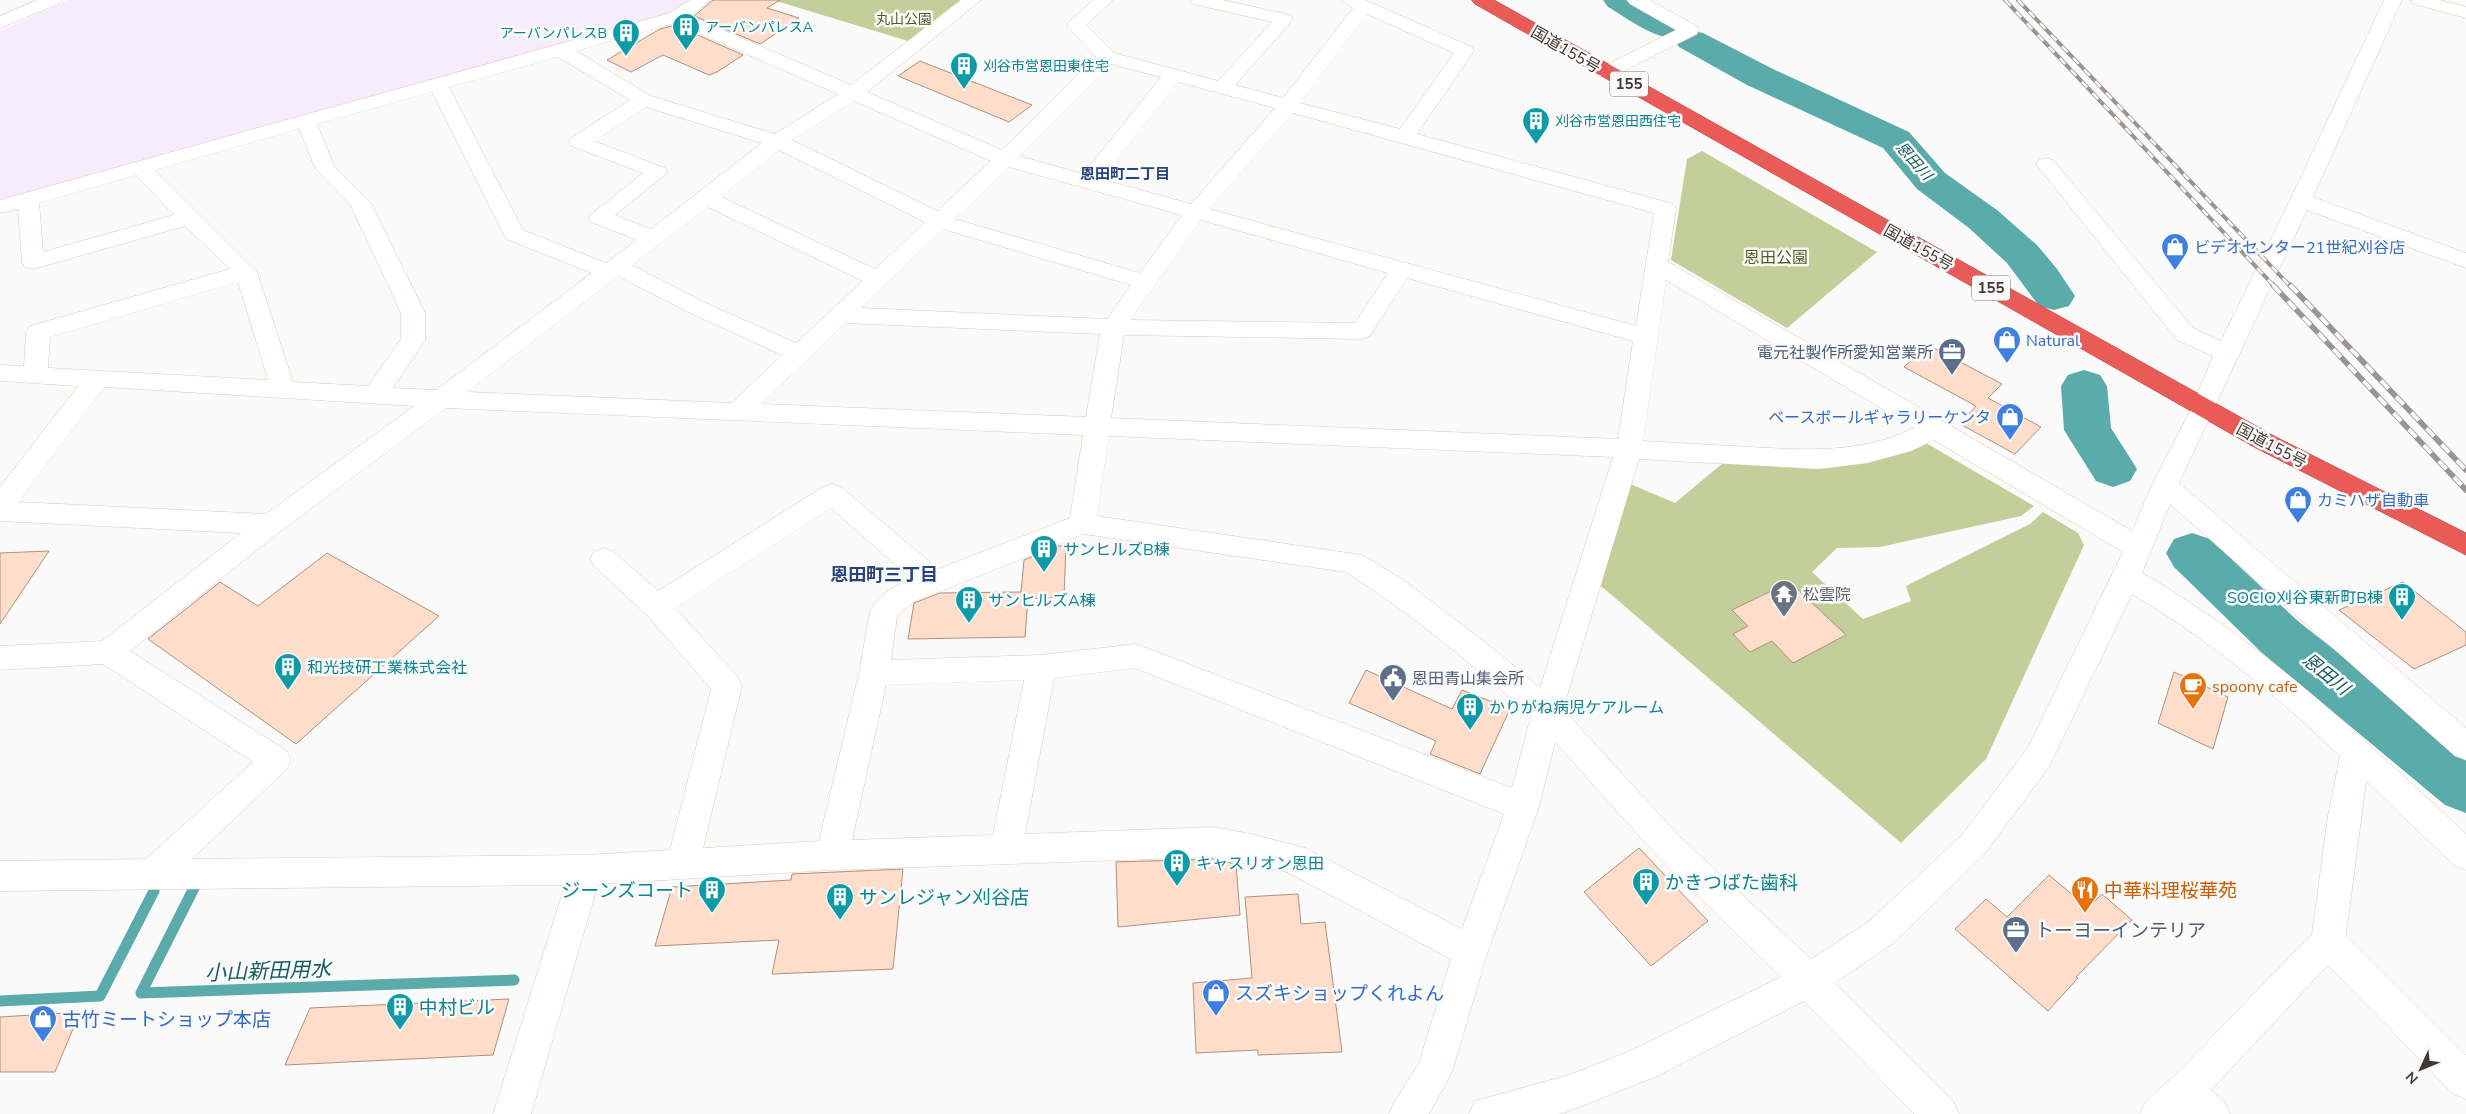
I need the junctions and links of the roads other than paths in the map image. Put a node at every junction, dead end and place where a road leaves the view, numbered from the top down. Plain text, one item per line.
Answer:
1 (52, 0) edge
2 (702, 0) edge
3 (972, 0) edge
4 (1104, 0) edge
5 (1199, 0) edge
6 (1481, 0) edge
7 (1636, 0) edge
8 (2393, 0) edge
9 (2420, 0) edge
10 (1357, 3) edge
11 (2466, 13) edge
12 (676, 17) junction
13 (0, 24) edge
14 (560, 50) junction
15 (1107, 57) junction
16 (1607, 72) junction
17 (1174, 74) junction
18 (438, 85) junction
19 (1222, 88) junction
20 (855, 92) junction
21 (644, 100) junction
22 (1288, 107) junction
23 (306, 122) junction
24 (1405, 137) junction
25 (776, 141) junction
26 (1005, 159) junction
27 (2046, 164) dead end
28 (140, 168) junction
29 (1088, 182) junction
30 (706, 198) junction
31 (28, 199) junction
32 (2301, 200) junction
33 (0, 207) edge
34 (1197, 210) junction
35 (189, 218) junction
36 (939, 221) junction
37 (653, 238) junction
38 (2462, 257) edge
39 (1656, 265) junction
40 (1402, 268) junction
41 (612, 269) junction
42 (246, 272) junction
43 (878, 279) junction
44 (1144, 281) junction
45 (839, 315) junction
46 (1113, 327) junction
47 (1646, 337) junction
48 (798, 353) junction
49 (2228, 353) junction
50 (0, 373) edge
51 (36, 375) junction
52 (96, 379) junction
53 (283, 389) junction
54 (375, 395) junction
55 (441, 399) junction
56 (2204, 407) junction
57 (738, 411) junction
58 (1098, 426) junction
59 (1933, 430) junction
60 (1629, 449) junction
61 (2165, 485) junction
62 (0, 506) edge
63 (0, 511) edge
64 (271, 524) junction
65 (1082, 524) junction
66 (2466, 545) edge
67 (2138, 548) junction
68 (604, 559) dead end
69 (2126, 577) junction
70 (933, 581) junction
71 (656, 606) junction
72 (108, 652) junction
73 (0, 658) edge
74 (1041, 667) junction
75 (874, 673) junction
76 (1546, 712) junction
77 (2466, 747) edge
78 (2356, 752) junction
79 (1523, 807) junction
80 (1006, 850) junction
81 (832, 855) junction
82 (2466, 855) edge
83 (683, 864) junction
84 (586, 870) junction
85 (153, 874) junction
86 (0, 876) edge
87 (2328, 941) junction
88 (1472, 951) junction
89 (1808, 981) junction
90 (2466, 1081) edge
91 (2172, 1102) edge
92 (512, 1114) edge
93 (1408, 1114) edge
94 (1488, 1114) edge
95 (1940, 1114) edge
96 (2211, 1114) edge

1 - 13 street
2 - 12 street
3 - 20 street
4 - 15 street
5 - 19 street
6 - 16 highway, 国道155号 / 155
7 - 16 street
8 - 32 street
9 - 11 street
10 - 22 street
10 - 24 street
12 - 14 street
12 - 20 street
14 - 18 street
14 - 21 street
15 - 17 street
15 - 26 street
16 - 56 highway, 国道155号 / 155
17 - 19 street
17 - 29 street
18 - 23 street
18 - 41 street
19 - 22 street
20 - 25 street
20 - 26 street
21 - 25 street
21 - 37 street
22 - 24 street
22 - 34 street
23 - 28 street
23 - 54 street
24 - 39 street
25 - 30 street
25 - 36 street
26 - 29 street
26 - 36 street
27 - 49 street
28 - 31 street
28 - 35 street
29 - 34 street
30 - 37 street
30 - 43 street
31 - 33 street
31 - 35 street
32 - 38 street
32 - 49 street
34 - 40 street
34 - 44 street
35 - 42 street
36 - 43 street
36 - 44 street
37 - 41 street
39 - 47 street
39 - 59 street
40 - 46 street
40 - 47 street
41 - 48 street
41 - 55 street
42 - 51 street
42 - 53 street
43 - 45 street
44 - 46 street
45 - 46 street
45 - 48 street
46 - 58 street
47 - 60 street
48 - 57 street
49 - 56 street
50 - 51 street
51 - 52 street
52 - 53 street
52 - 62 street
53 - 54 street
54 - 55 street
55 - 57 street
55 - 64 street
56 - 61 street
56 - 66 highway, 国道155号 / 155
57 - 58 street
58 - 60 street
58 - 65 street
59 - 60 street
59 - 67 street
60 - 76 street
61 - 67 street
61 - 77 street
63 - 64 street
64 - 72 street
65 - 70 street
65 - 76 street
67 - 69 street
68 - 71 street
69 - 78 street
69 - 89 street
70 - 71 street
70 - 75 street
71 - 83 street
72 - 73 street
72 - 85 street
74 - 75 street
74 - 79 street
74 - 80 street
75 - 81 street
76 - 79 street
76 - 89 street
78 - 82 street
78 - 87 street
79 - 88 street
80 - 81 street
80 - 88 street
81 - 83 street
83 - 84 street
84 - 85 street
84 - 92 street
85 - 86 street
87 - 90 street
87 - 91 street
88 - 93 street
89 - 94 street
89 - 95 street
91 - 96 street

